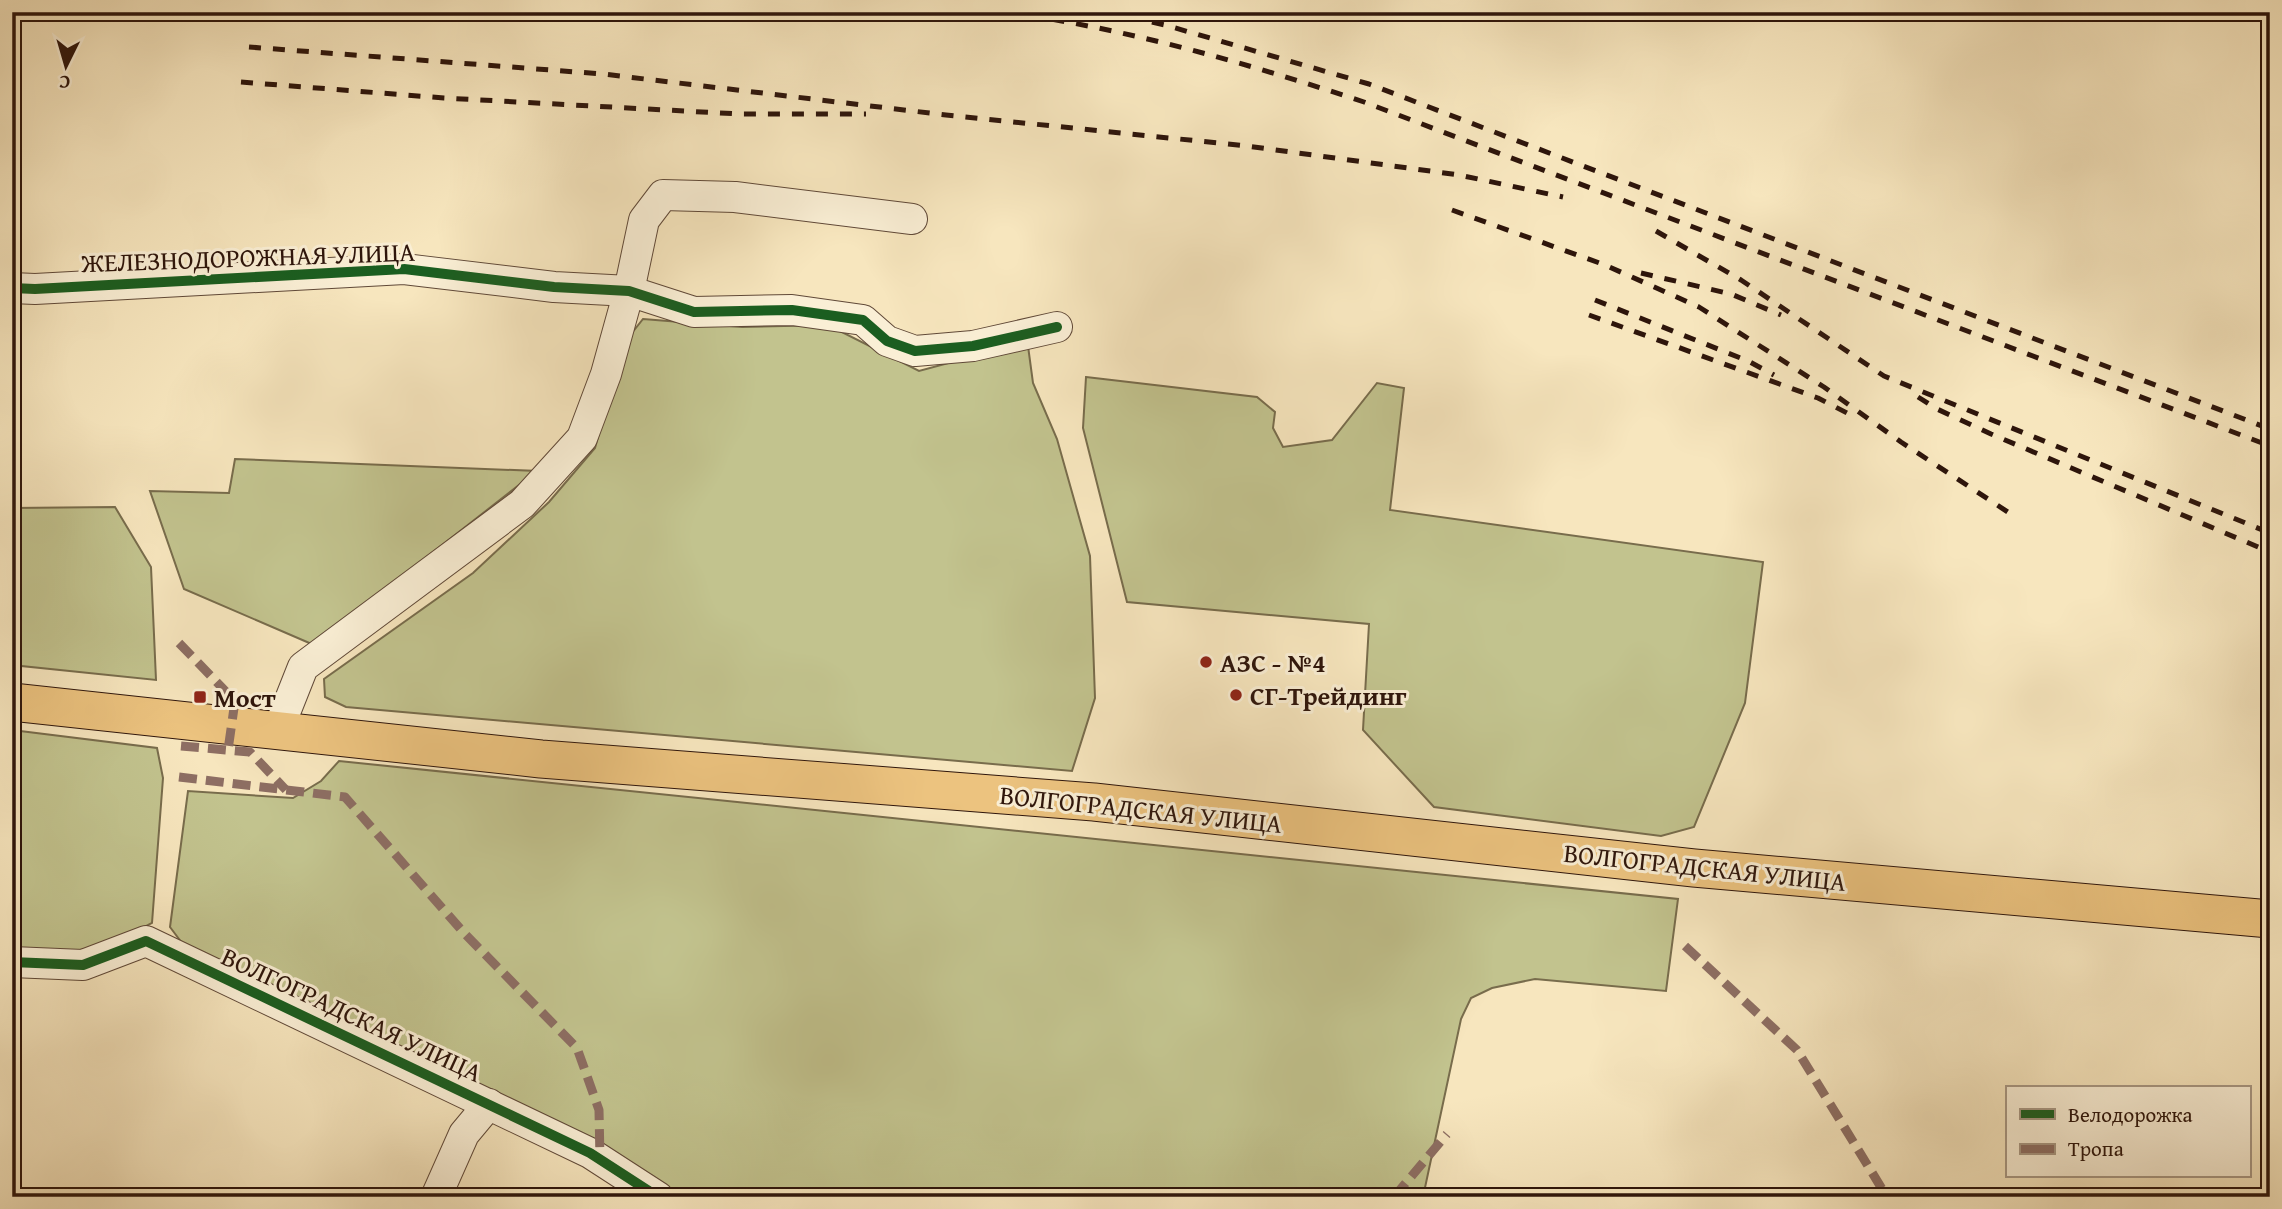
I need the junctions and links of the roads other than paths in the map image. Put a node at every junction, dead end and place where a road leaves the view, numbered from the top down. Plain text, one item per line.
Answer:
1 (912, 219) dead end
2 (12, 288) edge
3 (629, 291) junction
4 (1057, 327) dead end
5 (12, 702) edge
6 (278, 730) junction
7 (2270, 919) edge
8 (12, 962) edge
9 (489, 1104) junction
10 (436, 1197) edge
11 (658, 1197) edge

1 - 3 street
2 - 3 street, ЖЕЛЕЗНОДОРОЖНАЯ УЛИЦА
3 - 4 street, ЖЕЛЕЗНОДОРОЖНАЯ УЛИЦА
3 - 6 street
5 - 6 main road, ВОЛГОГРАДСКАЯ УЛИЦА
6 - 7 main road, ВОЛГОГРАДСКАЯ УЛИЦА
8 - 9 street, ВОЛГОГРАДСКАЯ УЛИЦА
9 - 10 street
9 - 11 street, ВОЛГОГРАДСКАЯ УЛИЦА

